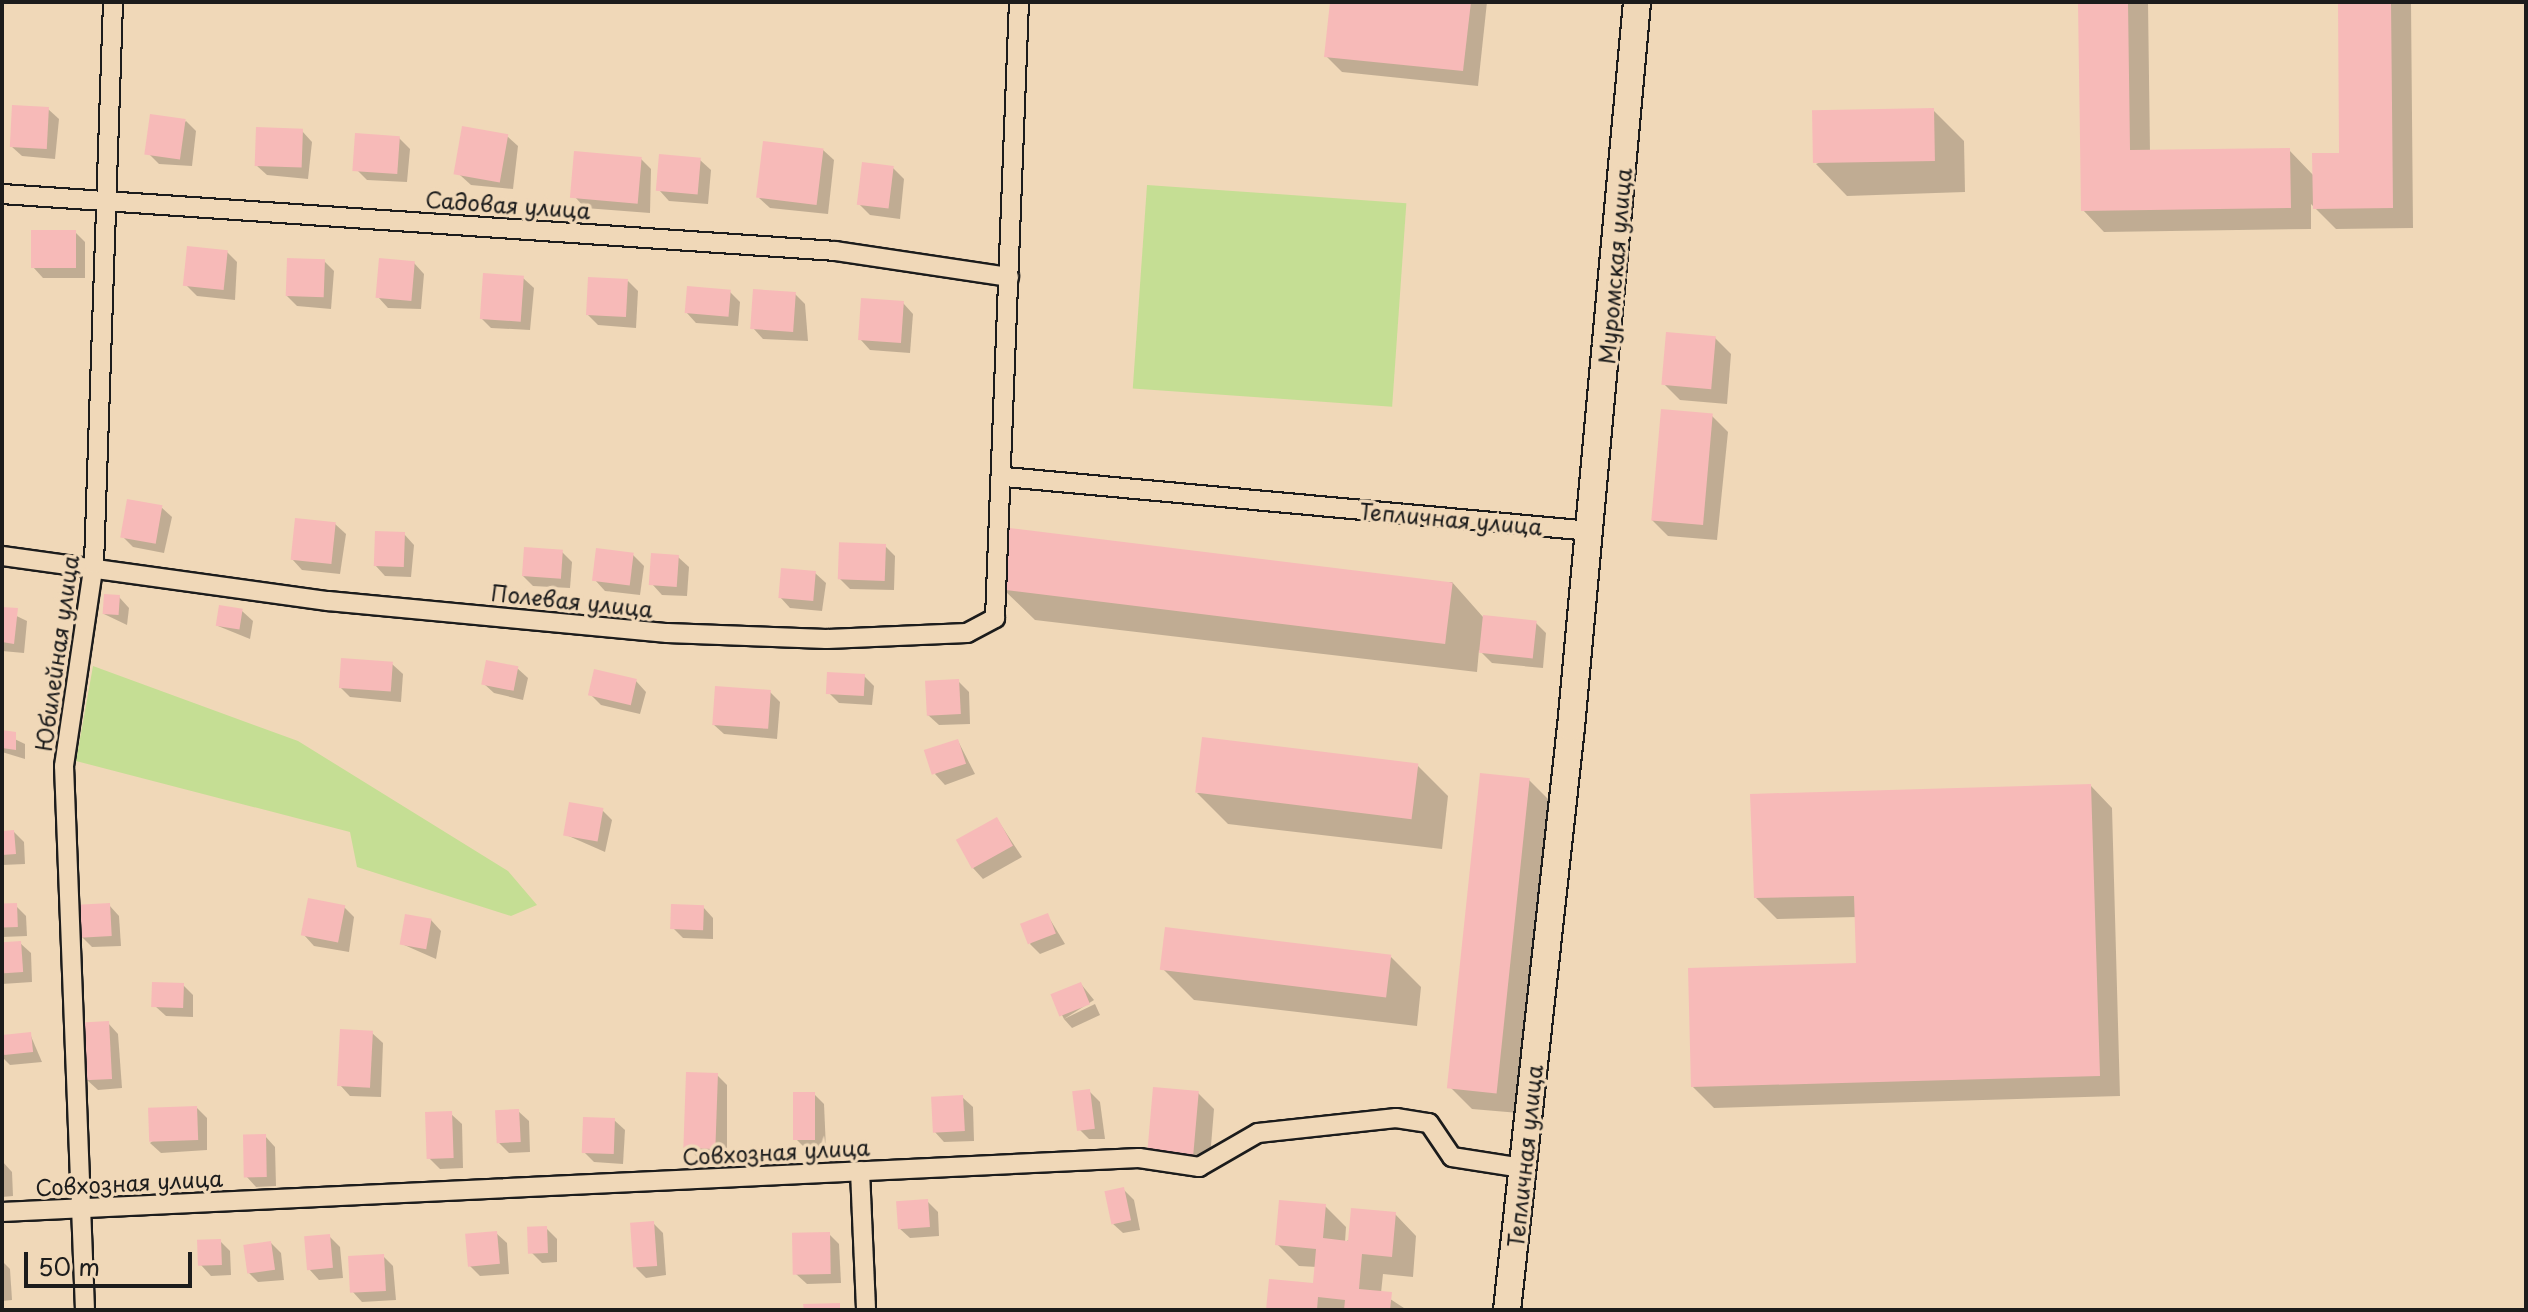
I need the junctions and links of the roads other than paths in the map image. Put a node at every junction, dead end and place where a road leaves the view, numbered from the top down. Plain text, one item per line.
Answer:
1 (113, 2) edge
2 (1019, 2) edge
3 (1637, 2) edge
4 (2, 194) edge
5 (106, 200) junction
6 (1009, 277) junction
7 (1005, 477) junction
8 (1590, 531) junction
9 (2, 556) edge
10 (94, 564) junction
11 (1522, 1168) junction
12 (860, 1171) junction
13 (78, 1208) junction
14 (2, 1212) edge
15 (85, 1310) edge
16 (866, 1310) edge
17 (1507, 1310) edge

1 - 5 street, Юбилейная улица
2 - 6 street
3 - 8 street, Муромская улица
4 - 5 street, Садовая улица
5 - 6 street, Садовая улица
5 - 10 street, Юбилейная улица
6 - 7 street
7 - 8 street, Тепличная улица
7 - 10 street, Полевая улица
8 - 11 street, Тепличная улица
9 - 10 street, Полевая улица
10 - 13 street, Юбилейная улица
11 - 12 street, Совхозная улица
11 - 17 street, Тепличная улица
12 - 13 street, Совхозная улица
12 - 16 street
13 - 14 street, Совхозная улица
13 - 15 street, Юбилейная улица

